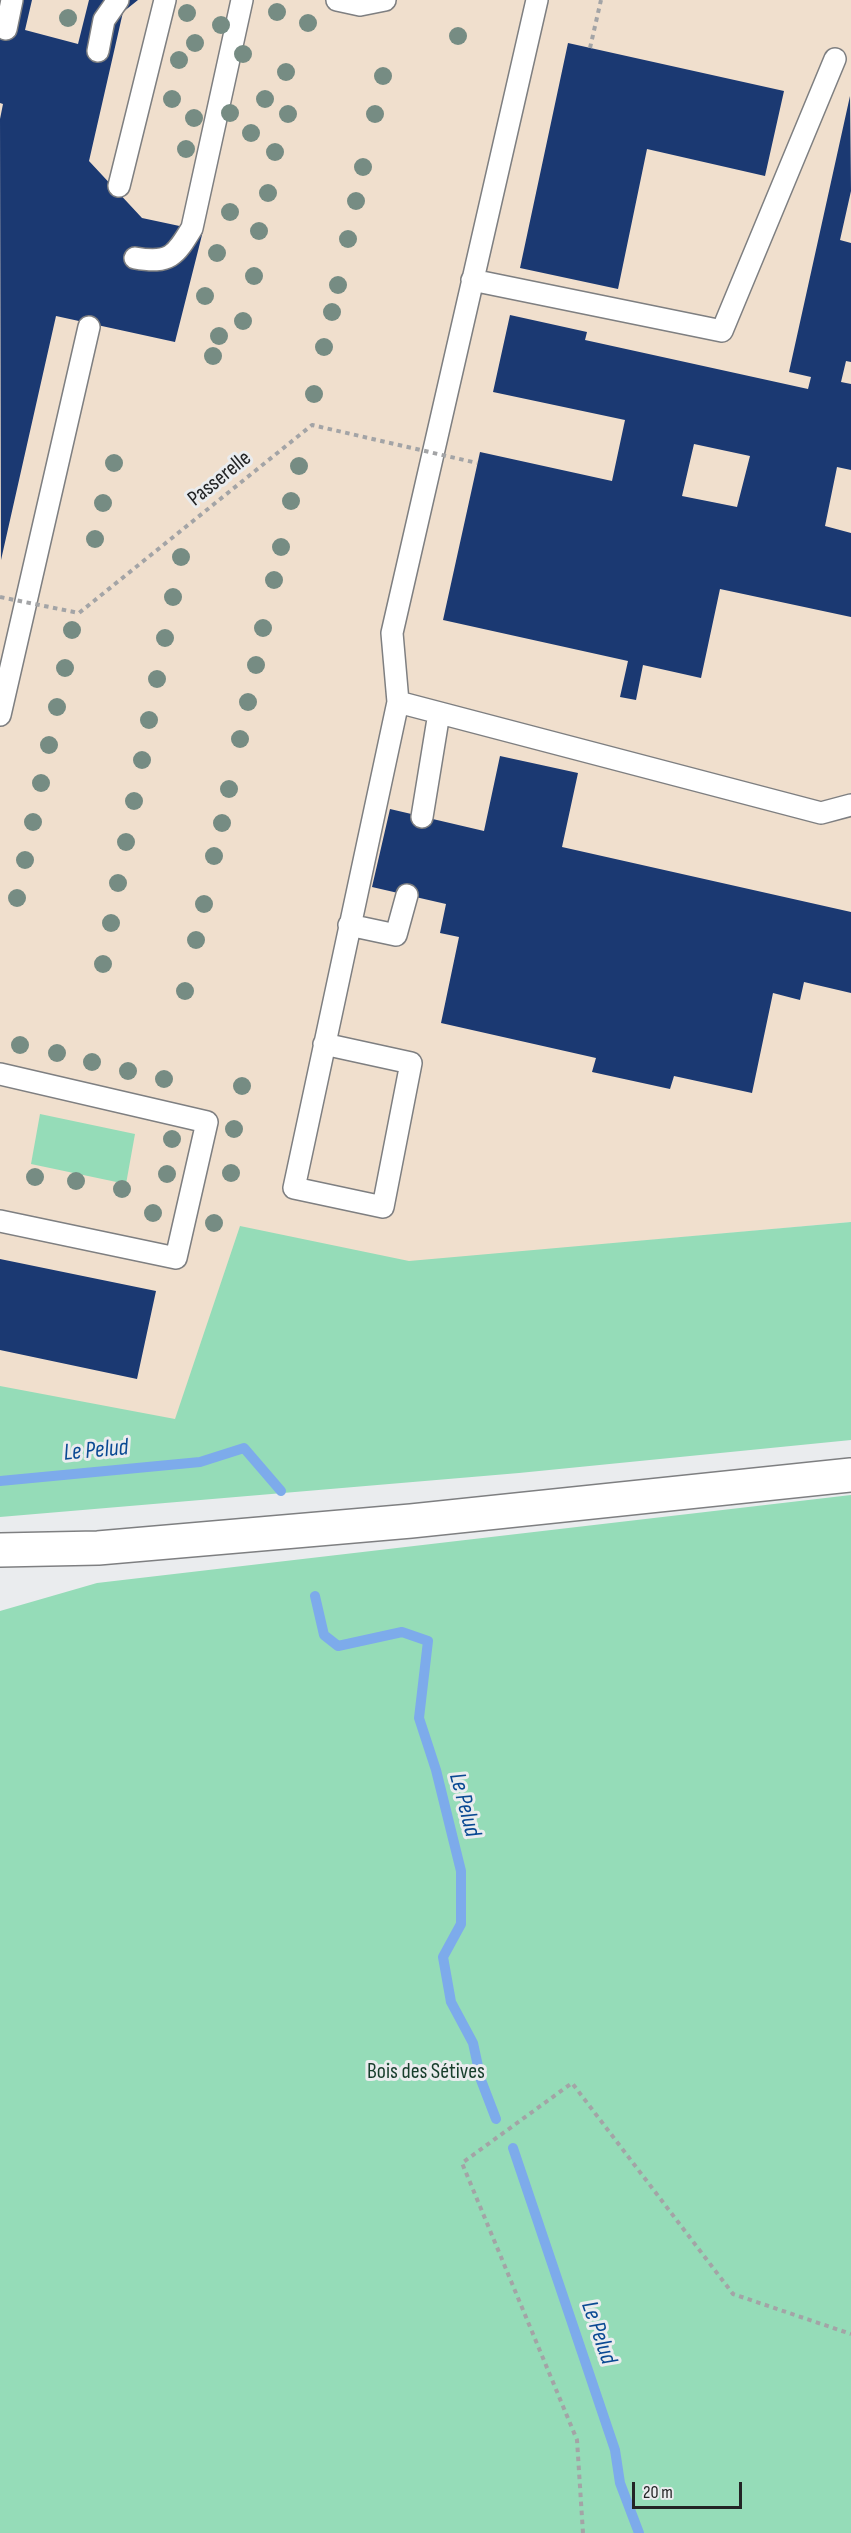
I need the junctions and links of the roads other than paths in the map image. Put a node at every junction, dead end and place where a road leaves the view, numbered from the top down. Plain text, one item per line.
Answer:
1 (12, 0) edge
2 (118, 0) edge
3 (165, 0) edge
4 (242, 0) edge
5 (337, 0) edge
6 (385, 0) edge
7 (537, 0) edge
8 (6, 29) dead end
9 (98, 51) dead end
10 (836, 59) dead end
11 (119, 186) dead end
12 (135, 258) dead end
13 (472, 280) junction
14 (89, 327) dead end
15 (398, 702) junction
16 (439, 712) junction
17 (0, 715) edge
18 (851, 805) edge
19 (422, 817) dead end
20 (407, 895) dead end
21 (349, 925) junction
22 (324, 1044) junction
23 (0, 1074) edge
24 (0, 1221) edge
25 (851, 1474) edge
26 (98, 1548) junction
27 (0, 1550) edge
28 (0, 1568) edge

1 - 8 lane
2 - 9 lane
3 - 11 lane
4 - 12 lane
5 - 6 lane
7 - 13 lane
10 - 13 lane
13 - 15 lane
14 - 17 lane
15 - 16 lane
15 - 21 lane
16 - 18 lane
16 - 19 lane
20 - 21 lane
21 - 22 lane
22 - 22 lane
23 - 24 lane
25 - 26 main road
26 - 27 main road
26 - 28 main road

